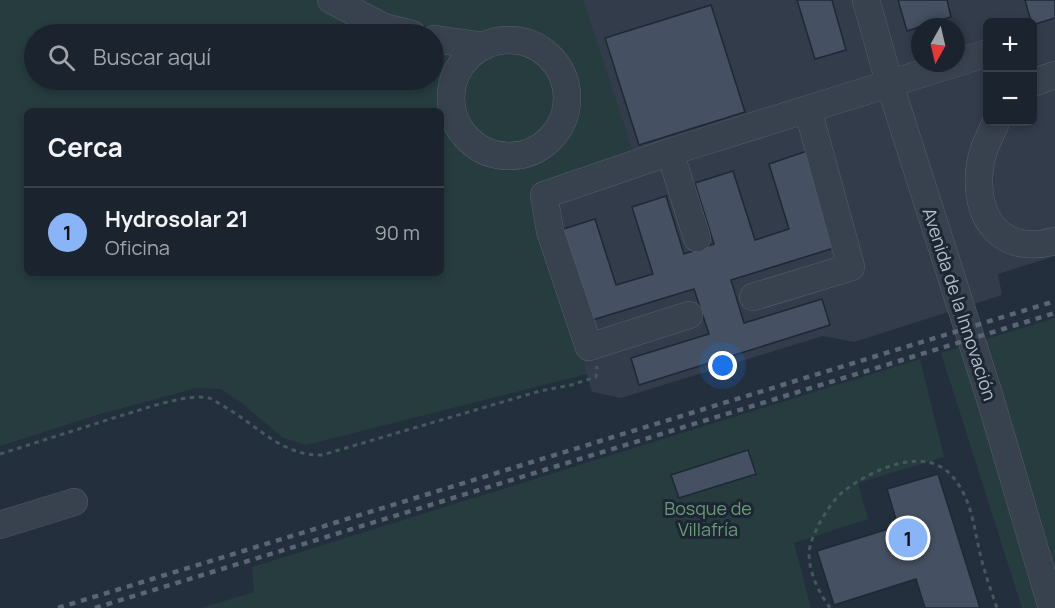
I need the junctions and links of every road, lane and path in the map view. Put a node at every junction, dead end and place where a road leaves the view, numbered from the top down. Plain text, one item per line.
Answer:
1 (331, 0) edge
2 (866, 0) edge
3 (375, 24) edge
4 (444, 40) edge
5 (484, 46) junction
6 (983, 54) edge
7 (1055, 75) edge
8 (1037, 81) edge
9 (890, 85) junction
10 (441, 90) edge
11 (452, 105) junction
12 (808, 110) junction
13 (994, 126) edge
14 (670, 152) junction
15 (698, 238) dead end
16 (1055, 241) edge
17 (753, 297) dead end
18 (689, 315) dead end
19 (590, 347) junction
20 (0, 454) edge
21 (74, 502) dead end
22 (0, 525) edge
23 (830, 608) edge
24 (998, 608) edge
25 (1052, 608) edge

1 - 3 street
2 - 9 street, Avenida de la Innovación
4 - 5 street
5 - 11 street
5 - 11 street
6 - 9 street
7 - 8 street
9 - 12 street
9 - 25 street, Avenida de la Innovación
10 - 11 street
12 - 14 street
12 - 17 street
13 - 16 street
14 - 15 street
14 - 19 street
18 - 19 street
19 - 20 path
21 - 22 street
23 - 24 path

